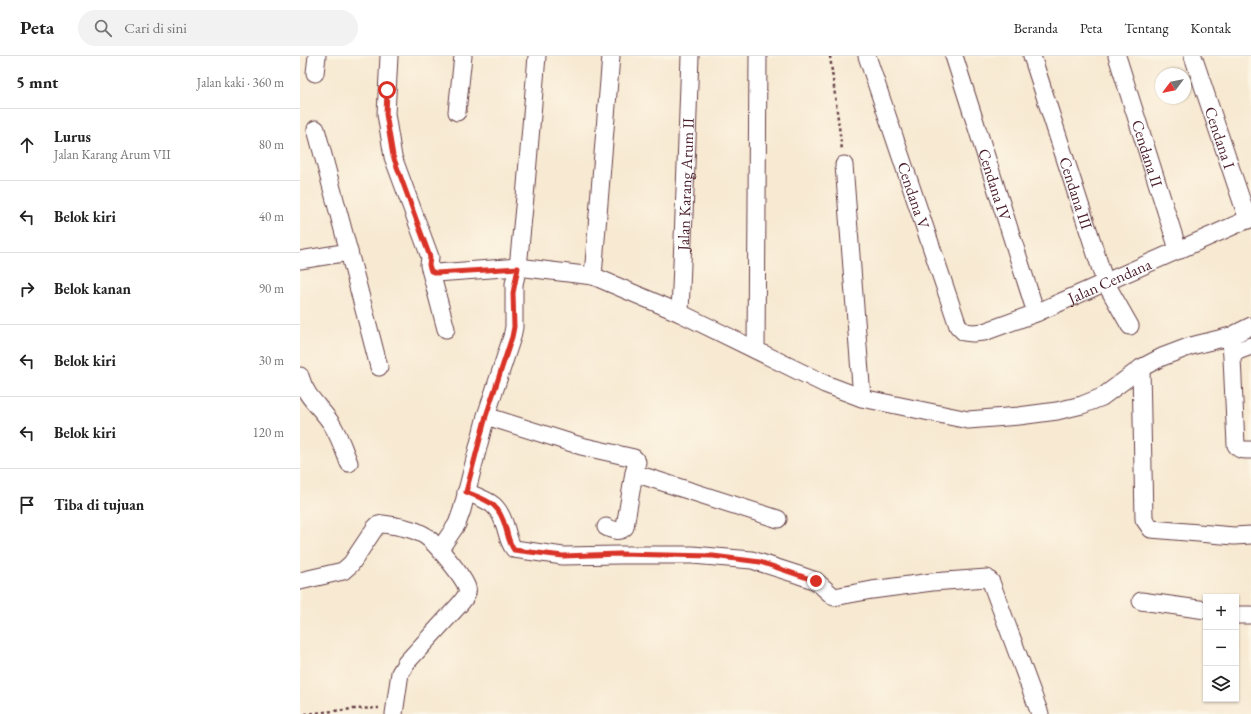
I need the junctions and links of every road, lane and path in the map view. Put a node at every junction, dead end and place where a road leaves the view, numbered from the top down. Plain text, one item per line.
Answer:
1 (389, 56) edge
2 (463, 56) edge
3 (537, 56) edge
4 (611, 56) edge
5 (690, 56) edge
6 (758, 56) edge
7 (830, 56) edge
8 (867, 56) edge
9 (954, 56) edge
10 (1032, 56) edge
11 (1117, 56) edge
12 (1193, 56) edge
13 (457, 112) dead end
14 (316, 129) dead end
15 (844, 165) joint
16 (1249, 219) edge
17 (1180, 250) junction
18 (349, 252) junction
19 (300, 260) edge
20 (518, 268) junction
21 (431, 271) junction
22 (593, 276) junction
23 (1105, 282) junction
24 (680, 312) junction
25 (1036, 313) junction
26 (1130, 326) dead end
27 (1251, 326) edge
28 (446, 329) dead end
29 (964, 332) joint
30 (1231, 336) junction
31 (1251, 347) edge
32 (756, 350) junction
33 (1232, 353) junction
34 (379, 367) dead end
35 (1141, 368) junction
36 (300, 376) edge
37 (862, 398) junction
38 (486, 416) junction
39 (1251, 450) edge
40 (349, 463) dead end
41 (634, 473) junction
42 (466, 492) junction
43 (778, 519) dead end
44 (606, 527) dead end
45 (1251, 535) edge
46 (440, 549) junction
47 (300, 581) edge
48 (1141, 601) dead end
49 (1203, 610) edge
50 (1239, 615) edge
51 (1251, 615) edge
52 (395, 711) edge
53 (305, 714) edge
54 (1040, 714) edge

1 - 21 street
2 - 13 street
3 - 20 street
4 - 22 street
5 - 24 street, Jalan Karang Arum II
6 - 32 street
7 - 15 path
8 - 29 street, Cendana V
9 - 25 street, Cendana IV
10 - 23 street, Cendana III
11 - 17 street, Cendana II
12 - 16 street, Cendana I
14 - 18 street
15 - 37 street
16 - 17 street, Jalan Cendana
17 - 23 street, Jalan Cendana
18 - 19 street
18 - 34 street
20 - 21 street
20 - 22 street
20 - 38 street
21 - 28 street
22 - 24 street
23 - 25 street, Jalan Cendana
23 - 26 street, Cendana III
24 - 32 street
25 - 29 street, Jalan Cendana
27 - 30 street
30 - 33 street
30 - 35 street
31 - 33 street
32 - 37 street
33 - 39 street
35 - 37 street
35 - 45 street
36 - 40 street
38 - 41 street
38 - 42 street
41 - 43 street
41 - 44 street
42 - 46 street
42 - 54 street
46 - 47 street
46 - 52 street
48 - 49 street
50 - 51 street
52 - 53 path

